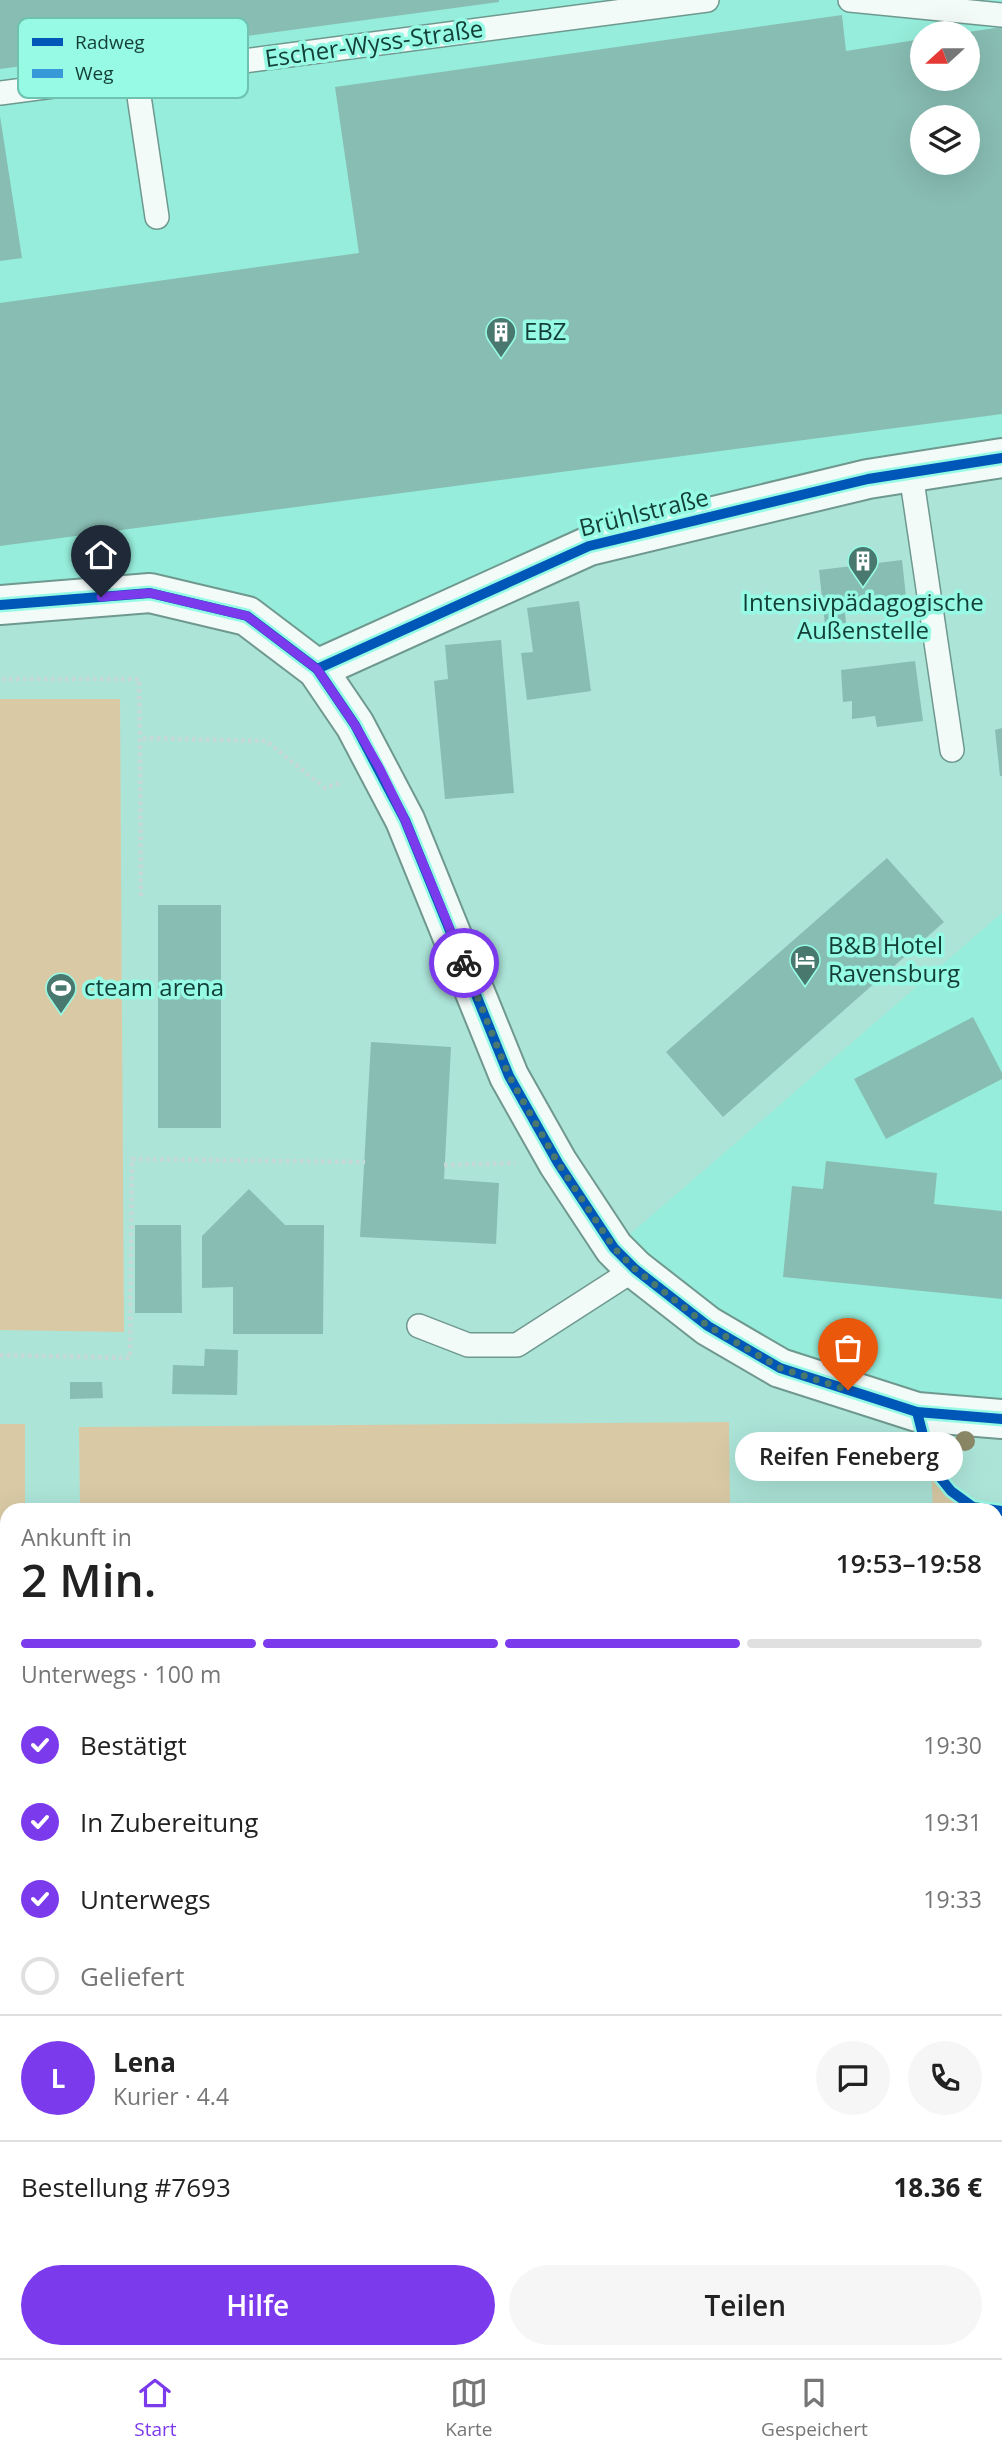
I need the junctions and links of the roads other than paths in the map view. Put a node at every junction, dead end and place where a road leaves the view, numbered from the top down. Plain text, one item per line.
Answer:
1 (707, 0) edge
2 (850, 0) edge
3 (1002, 15) edge
4 (248, 61) edge
5 (18, 91) edge
6 (0, 93) edge
7 (139, 98) edge
8 (157, 216) dead end
9 (1002, 458) edge
10 (911, 474) junction
11 (0, 605) edge
12 (317, 669) junction
13 (952, 750) dead end
14 (635, 1269) junction
15 (419, 1326) dead end
16 (1002, 1419) edge

1 - 4 lane, Escher-Wyss-Straße
2 - 3 lane
5 - 6 lane, Escher-Wyss-Straße
7 - 8 lane
9 - 10 street, Brühlstraße
10 - 12 street, Brühlstraße
10 - 13 lane
11 - 12 street
12 - 14 street
14 - 15 lane
14 - 16 street

